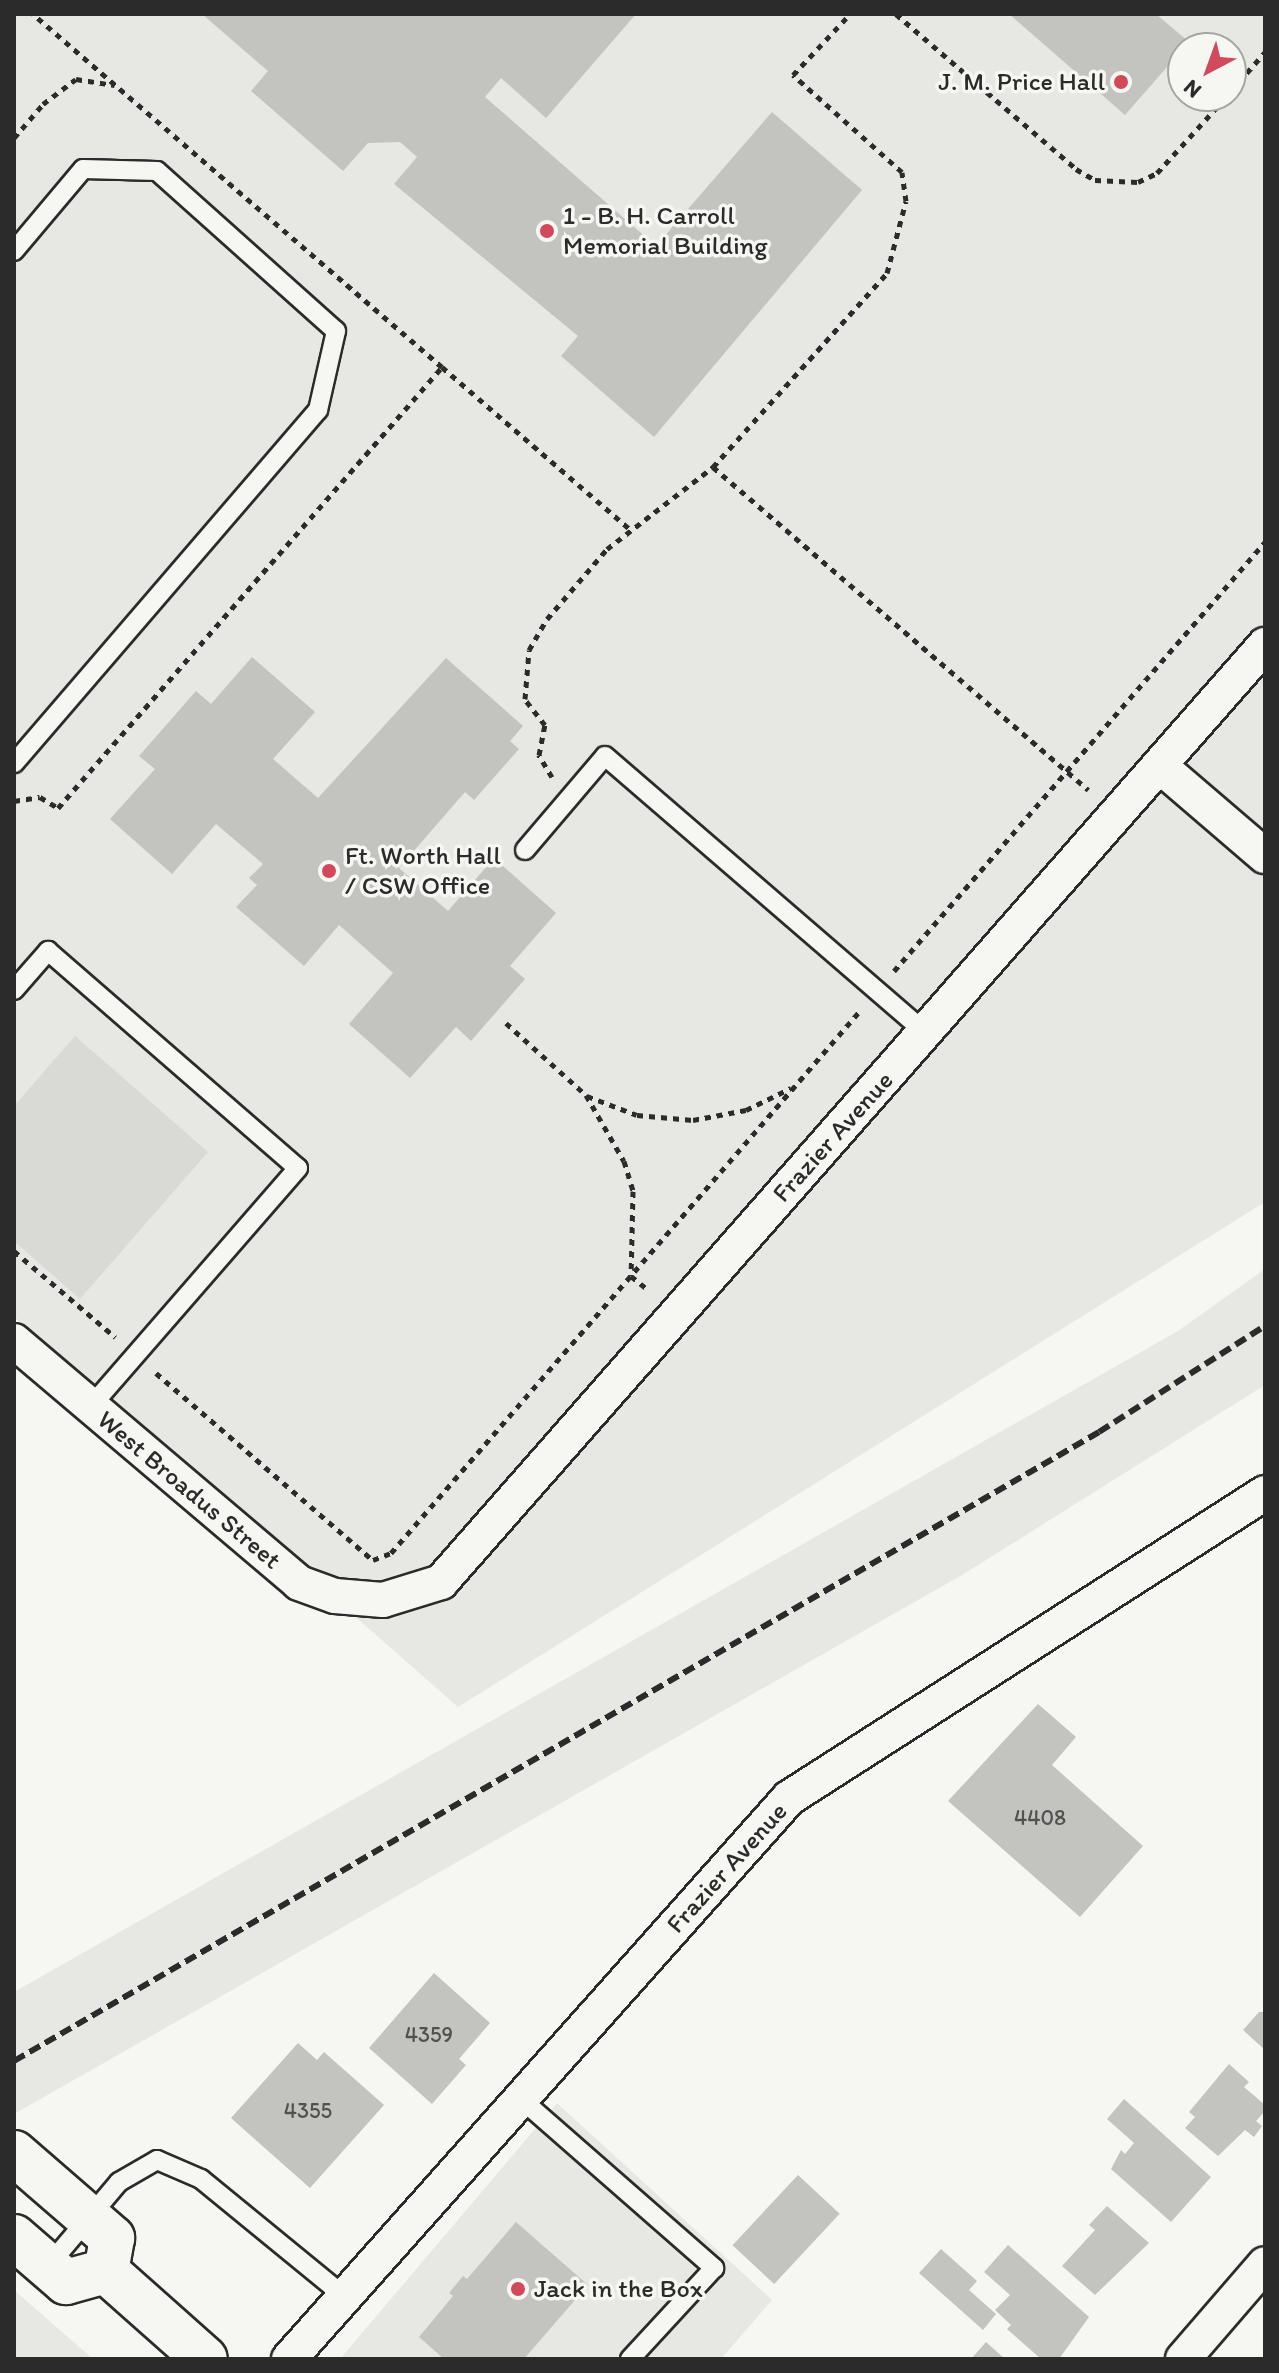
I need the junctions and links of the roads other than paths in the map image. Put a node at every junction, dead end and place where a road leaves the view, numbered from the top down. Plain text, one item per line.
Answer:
1 (14, 251) edge
2 (1265, 645) edge
3 (14, 763) edge
4 (1161, 767) junction
5 (525, 850) dead end
6 (1265, 856) edge
7 (14, 990) edge
8 (926, 1033) junction
9 (14, 1341) edge
10 (91, 1406) junction
11 (1265, 1493) edge
12 (383, 1600) joint
13 (521, 2099) junction
14 (14, 2153) edge
15 (89, 2218) junction
16 (14, 2237) edge
17 (1265, 2264) edge
18 (48, 2266) junction
19 (106, 2271) junction
20 (345, 2297) junction
21 (205, 2359) edge
22 (289, 2359) edge
23 (630, 2359) edge
24 (1183, 2359) edge

1 - 3 lane
2 - 4 street, Frazier Avenue
4 - 6 street
4 - 8 street, Frazier Avenue
5 - 8 lane
7 - 10 lane
8 - 12 street, Frazier Avenue
9 - 10 street, West Broadus Street
10 - 12 street, West Broadus Street
11 - 13 street, Frazier Avenue
13 - 20 street, Frazier Avenue
13 - 23 lane
14 - 15 main road
15 - 18 lane
15 - 19 main road
15 - 20 lane
16 - 18 main road
17 - 24 street
18 - 19 main road
19 - 21 main road
20 - 22 street, Frazier Avenue

